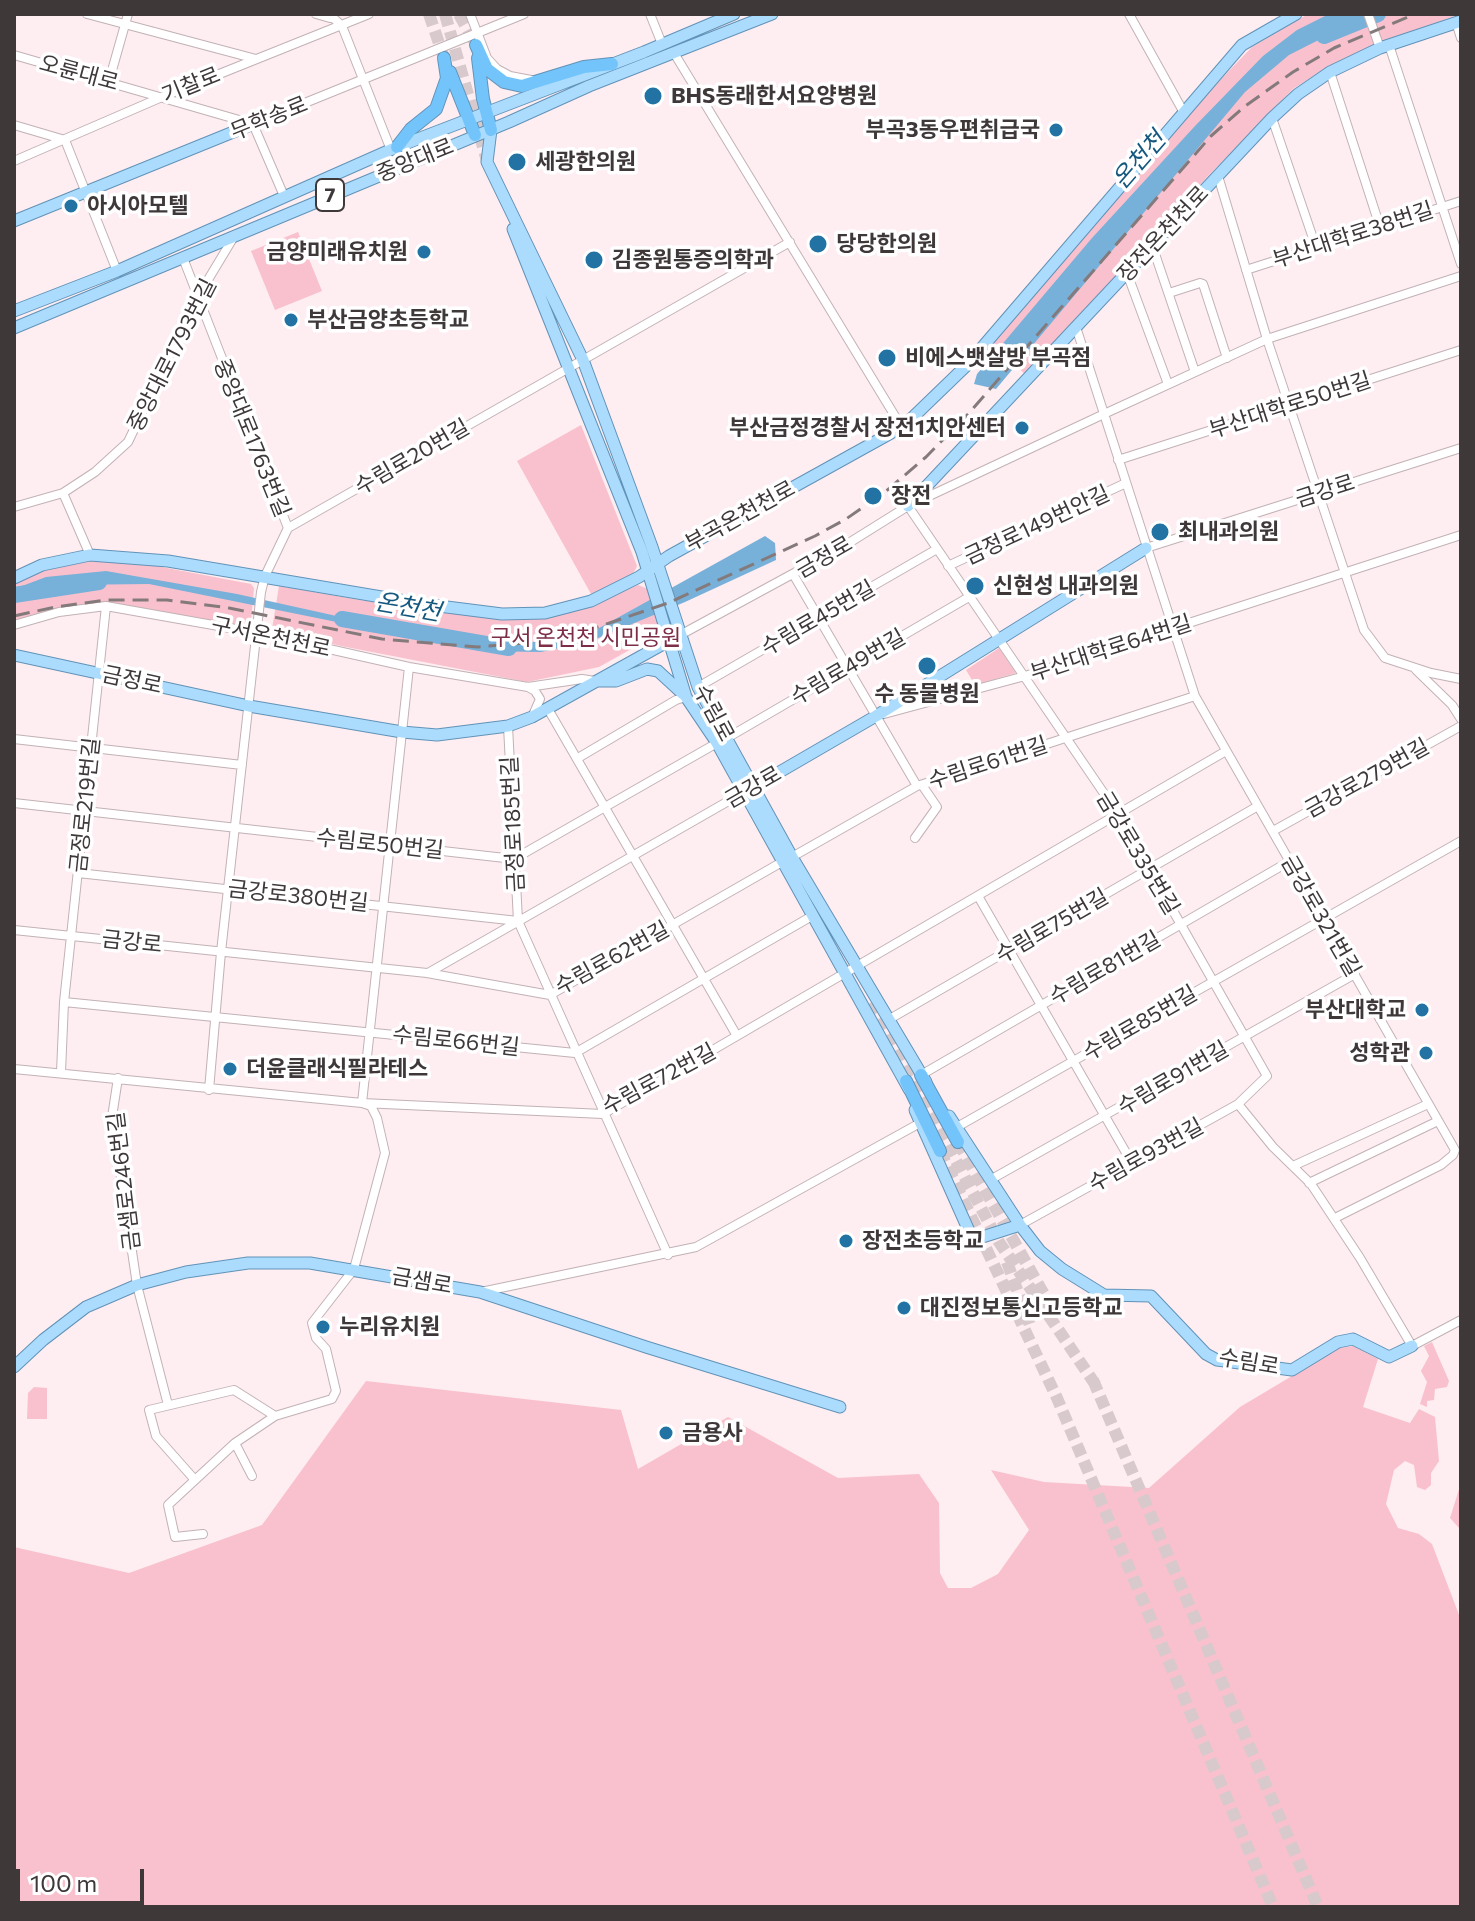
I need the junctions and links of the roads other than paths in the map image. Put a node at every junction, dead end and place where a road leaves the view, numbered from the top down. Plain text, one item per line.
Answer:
1 (87, 14) edge
2 (128, 14) edge
3 (316, 14) edge
4 (369, 14) edge
5 (470, 14) edge
6 (524, 14) edge
7 (650, 14) edge
8 (734, 14) edge
9 (772, 14) edge
10 (1129, 14) edge
11 (1296, 14) edge
12 (1368, 14) edge
13 (330, 16) edge
14 (1458, 21) edge
15 (125, 25) junction
16 (342, 26) junction
17 (1461, 38) edge
18 (476, 39) junction
19 (662, 44) junction
20 (1383, 45) junction
21 (674, 53) junction
22 (14, 55) edge
23 (256, 59) junction
24 (612, 64) junction
25 (1330, 72) junction
26 (363, 79) junction
27 (109, 81) junction
28 (162, 97) junction
29 (1183, 111) junction
30 (487, 113) junction
31 (1272, 118) junction
32 (469, 120) junction
33 (253, 124) junction
34 (14, 125) edge
35 (491, 130) junction
36 (475, 135) junction
37 (65, 140) junction
38 (394, 148) junction
39 (14, 161) edge
40 (487, 162) junction
41 (1218, 176) junction
42 (86, 192) junction
43 (284, 196) junction
44 (1461, 201) edge
45 (1443, 207) junction
46 (14, 221) edge
47 (1380, 227) junction
48 (236, 234) junction
49 (790, 242) junction
50 (1152, 245) junction
51 (1316, 247) junction
52 (183, 258) junction
53 (1461, 264) edge
54 (1246, 270) junction
55 (117, 271) junction
56 (1127, 273) junction
57 (1461, 276) edge
58 (1169, 293) junction
59 (197, 298) junction
60 (14, 311) edge
61 (1076, 327) junction
62 (14, 328) edge
63 (1267, 339) junction
64 (1461, 350) edge
65 (1227, 358) junction
66 (583, 360) junction
67 (568, 368) junction
68 (1195, 372) junction
69 (1168, 384) junction
70 (1290, 405) junction
71 (1104, 414) junction
72 (901, 426) junction
73 (1461, 448) edge
74 (1118, 460) junction
75 (1126, 483) junction
76 (63, 493) junction
77 (1317, 493) junction
78 (908, 506) junction
79 (14, 507) edge
80 (288, 528) junction
81 (1461, 535) edge
82 (1146, 548) junction
83 (937, 549) junction
84 (90, 555) junction
85 (948, 566) junction
86 (654, 570) junction
87 (1343, 573) junction
88 (793, 574) junction
89 (265, 576) junction
90 (14, 578) edge
91 (969, 597) junction
92 (106, 606) junction
93 (818, 618) junction
94 (671, 622) junction
95 (14, 625) edge
96 (1172, 628) junction
97 (258, 630) junction
98 (682, 634) junction
99 (997, 639) junction
100 (670, 640) junction
101 (14, 655) edge
102 (409, 667) junction
103 (848, 667) junction
104 (1414, 668) junction
105 (100, 673) junction
106 (1025, 676) junction
107 (1461, 679) edge
108 (599, 681) junction
109 (528, 687) junction
110 (698, 687) junction
111 (1195, 696) junction
112 (686, 697) junction
113 (249, 706) junction
114 (548, 709) junction
115 (876, 716) junction
116 (532, 717) junction
117 (1461, 719) edge
118 (508, 726) junction
119 (1461, 726) edge
120 (402, 732) junction
121 (1065, 738) junction
122 (14, 739) edge
123 (722, 740) junction
124 (92, 748) junction
125 (1226, 751) junction
126 (578, 758) junction
127 (242, 765) junction
128 (920, 786) junction
129 (748, 790) junction
130 (14, 803) edge
131 (1258, 806) junction
132 (605, 807) junction
133 (85, 811) junction
134 (1118, 814) junction
135 (236, 828) junction
136 (1273, 831) junction
137 (915, 838) dead end
138 (1461, 841) edge
139 (389, 845) junction
140 (634, 855) junction
141 (514, 859) junction
142 (787, 859) junction
143 (1290, 861) junction
144 (1149, 869) junction
145 (78, 873) junction
146 (229, 889) junction
147 (978, 896) junction
148 (382, 905) junction
149 (812, 916) junction
150 (1323, 918) junction
151 (518, 921) junction
152 (673, 924) junction
153 (1180, 924) junction
154 (14, 930) edge
155 (71, 936) junction
156 (1010, 951) junction
157 (221, 952) junction
158 (375, 968) junction
159 (851, 970) junction
160 (427, 973) junction
161 (1355, 974) junction
162 (705, 979) junction
163 (1213, 981) junction
164 (550, 995) junction
165 (64, 1002) junction
166 (1041, 1005) junction
167 (215, 1017) junction
168 (888, 1020) junction
169 (369, 1033) junction
170 (737, 1036) junction
171 (1244, 1037) junction
172 (575, 1053) junction
173 (1073, 1061) junction
174 (14, 1069) edge
175 (61, 1072) junction
176 (921, 1075) junction
177 (1267, 1076) joint
178 (118, 1078) junction
179 (906, 1081) joint
180 (209, 1090) junction
181 (362, 1103) junction
182 (1238, 1104) junction
183 (1428, 1104) junction
184 (603, 1114) junction
185 (1105, 1117) junction
186 (1438, 1121) junction
187 (924, 1124) junction
188 (957, 1127) junction
189 (958, 1142) tunnel mouth
190 (940, 1151) tunnel mouth
191 (1132, 1163) junction
192 (1293, 1166) junction
193 (990, 1180) junction
194 (1309, 1183) junction
195 (1335, 1218) junction
196 (1020, 1225) junction
197 (668, 1255) junction
198 (354, 1269) junction
199 (137, 1285) junction
200 (480, 1292) junction
201 (1461, 1320) edge
202 (1412, 1346) junction
203 (14, 1367) edge
204 (168, 1405) junction
205 (840, 1407) dead end
206 (275, 1416) junction
207 (235, 1443) junction
208 (252, 1476) dead end
209 (195, 1480) junction
210 (203, 1534) dead end

1 - 15 street
2 - 15 street
3 - 13 street
4 - 16 street, 기찰로
5 - 18 street
6 - 18 street, 무학송로
7 - 19 street
8 - 19 main road, 중앙대로 / 7
9 - 21 main road, 중앙대로 / 7
10 - 29 street
11 - 29 main road, 부곡온천천로
12 - 20 street
13 - 16 street
14 - 17 street
14 - 20 main road, 장전온천천로
15 - 23 street
15 - 27 street
16 - 23 street, 기찰로
16 - 26 street
18 - 24 highway
18 - 26 street, 무학송로
18 - 30 highway
19 - 24 main road, 중앙대로 / 7
20 - 25 main road, 장전온천천로
20 - 45 street
21 - 35 main road, 중앙대로 / 7
21 - 49 street
22 - 27 street, 오륜대로
23 - 28 street, 기찰로
24 - 30 main road, 중앙대로 / 7
25 - 31 main road, 장전온천천로
25 - 47 street
26 - 33 street, 무학송로
26 - 38 street
27 - 28 street, 오륜대로
28 - 33 street, 오륜대로
28 - 37 street, 기찰로
29 - 72 main road, 부곡온천천로
30 - 32 main road, 중앙대로 / 7
30 - 35 highway
31 - 41 main road, 장전온천천로
31 - 51 street
32 - 36 highway
32 - 38 main road, 중앙대로 / 7
32 - 38 highway
33 - 42 main road, 무학송로
33 - 43 street
34 - 37 street
35 - 36 main road, 중앙대로 / 7
35 - 40 main road, 수림로
36 - 40 main road, 수림로
36 - 48 main road, 중앙대로 / 7
37 - 39 street, 기찰로
37 - 42 street
38 - 43 main road, 중앙대로 / 7
40 - 66 main road, 수림로
40 - 67 main road, 수림로
41 - 50 main road, 장전온천천로
41 - 54 street
42 - 46 main road, 무학송로
42 - 55 street
43 - 55 main road, 중앙대로 / 7
44 - 45 street, 부산대학로38번길
45 - 47 street, 부산대학로38번길
45 - 53 street
47 - 51 street, 부산대학로38번길
48 - 52 main road, 중앙대로 / 7
48 - 59 street, 중앙대로1793번길
49 - 66 street, 수림로20번길
49 - 72 street
50 - 56 main road, 장전온천천로
50 - 58 street
51 - 54 street, 부산대학로38번길
52 - 59 street, 중앙대로1763번길
52 - 62 main road, 중앙대로 / 7
54 - 63 street
55 - 60 main road, 중앙대로 / 7
56 - 61 main road, 장전온천천로
56 - 69 street
57 - 63 street, 금정로
58 - 65 street
58 - 68 street
59 - 76 street, 중앙대로1793번길
59 - 80 street, 중앙대로1763번길
61 - 71 street
61 - 78 main road, 장전온천천로
63 - 65 street, 금정로
63 - 70 street
64 - 70 street, 부산대학로50번길
65 - 68 street, 금정로
66 - 67 street, 수림로20번길
66 - 86 main road, 수림로
67 - 80 street, 수림로20번길
67 - 86 main road, 수림로
68 - 69 street, 금정로
69 - 71 street, 금정로
70 - 74 street, 부산대학로50번길
70 - 77 street
71 - 74 street
71 - 78 street, 금정로
72 - 86 main road, 부곡온천천로
73 - 77 street, 금강로
74 - 75 street
75 - 82 street
75 - 85 street, 금정로149번안길
76 - 79 street, 중앙대로1793번길
76 - 84 street
77 - 82 street, 금강로
77 - 87 street
78 - 83 street, 금강로335번길
78 - 88 street, 금정로
80 - 89 street
81 - 87 street, 부산대학로64번길
82 - 96 street, 금강로321번길
82 - 99 main road, 금강로
83 - 85 street, 금강로335번길
83 - 93 street, 수림로45번길
84 - 89 main road, 부곡온천천로
84 - 90 main road, 부곡온천천로
85 - 91 street, 금강로335번길
86 - 89 main road, 부곡온천천로
86 - 94 main road, 수림로
87 - 96 street, 부산대학로64번길
87 - 104 street
88 - 93 street
88 - 98 street, 금정로
89 - 97 street
91 - 99 street, 금강로335번길
91 - 103 street, 수림로49번길
92 - 95 street, 구서온천천로
92 - 97 street, 구서온천천로
92 - 105 street, 금정로219번길
93 - 103 street
93 - 110 street, 수림로45번길
94 - 98 main road, 수림로
94 - 100 main road, 수림로
96 - 106 street, 부산대학로64번길
96 - 111 street, 금강로321번길
97 - 102 street, 구서온천천로
97 - 113 street
98 - 100 main road, 금정로
98 - 110 main road, 수림로
99 - 106 street, 금강로335번길
99 - 115 main road, 금강로
100 - 108 main road, 금정로
100 - 112 main road, 수림로
101 - 105 main road, 금정로
102 - 109 street, 구서온천천로
102 - 120 street
103 - 115 street
103 - 123 street, 수림로49번길
104 - 107 street
104 - 117 street
105 - 113 main road, 금정로
105 - 124 street, 금정로219번길
106 - 115 street, 부산대학로64번길
106 - 121 street, 금강로335번길
108 - 109 street, 구서온천천로
108 - 112 main road
108 - 114 main road, 금정로
109 - 116 street
110 - 123 main road, 수림로
111 - 121 street, 수림로61번길
111 - 125 street, 금강로321번길
112 - 123 main road, 수림로
112 - 126 street, 수림로
113 - 120 main road, 금정로
113 - 127 street
114 - 116 main road, 금정로
114 - 126 street
115 - 128 street
115 - 129 main road, 금강로
116 - 118 main road, 금정로
118 - 120 main road, 금정로
118 - 141 street, 금정로185번길
119 - 136 street, 금강로279번길
120 - 139 street
121 - 128 street, 수림로61번길
121 - 134 street, 금강로335번길
122 - 124 street
123 - 129 main road, 수림로
123 - 132 street
124 - 127 street
124 - 133 street, 금정로219번길
125 - 131 street, 금강로321번길
125 - 134 street, 수림로72번길
126 - 132 street
127 - 135 street
128 - 137 street
128 - 142 street, 수림로61번길
129 - 140 street, 금강로
129 - 142 main road, 수림로
130 - 133 street, 수림로50번길
131 - 136 street, 금강로321번길
131 - 144 street, 수림로75번길
132 - 140 street
132 - 141 street
133 - 135 street, 수림로50번길
133 - 145 street, 금정로219번길
134 - 144 street, 금강로335번길
134 - 147 street, 수림로72번길
135 - 139 street, 수림로50번길
135 - 146 street
136 - 143 street, 금강로321번길
138 - 150 street
139 - 141 street, 수림로50번길
139 - 148 street
140 - 151 street, 금강로
140 - 152 street
141 - 151 street, 금정로185번길
142 - 149 main road, 수림로
142 - 152 street, 수림로62번길
142 - 159 main road, 수림로
143 - 150 street, 금강로321번길
143 - 153 street, 수림로81번길
144 - 153 street, 금강로335번길
144 - 156 street, 수림로75번길
145 - 146 street, 금강로380번길
145 - 155 street, 금정로219번길
146 - 148 street, 금강로380번길
146 - 157 street
147 - 156 street
147 - 159 street, 수림로72번길
148 - 151 street, 금강로380번길
148 - 158 street
149 - 159 main road, 수림로
149 - 162 street
150 - 161 street, 금강로321번길
150 - 163 street, 수림로85번길
151 - 160 street, 금강로
151 - 164 street, 금정로185번길
152 - 162 street
152 - 164 street, 수림로62번길
153 - 163 street, 금강로335번길
153 - 166 street, 수림로81번길
154 - 155 street, 금강로
155 - 157 street, 금강로
155 - 165 street, 금정로219번길
156 - 166 street
156 - 168 street, 수림로75번길
157 - 158 street, 금강로
157 - 167 street
158 - 160 street, 금강로
158 - 169 street
159 - 168 main road, 수림로
159 - 170 street, 수림로72번길
159 - 179 main road, 수림로
160 - 164 street, 수림로62번길
161 - 171 street, 수림로91번길
161 - 183 street, 금강로321번길
162 - 170 street
162 - 172 street
163 - 171 street, 금강로335번길
163 - 173 street, 수림로85번길
164 - 172 street, 금정로185번길
165 - 167 street, 수림로66번길
165 - 175 street, 금정로219번길
166 - 173 street
166 - 176 street, 수림로81번길
167 - 169 street, 수림로66번길
167 - 180 street
168 - 176 main road, 수림로
169 - 172 street, 수림로66번길
169 - 181 street
170 - 184 street, 수림로72번길
171 - 177 street, 금강로335번길
171 - 185 street, 수림로91번길
172 - 184 street, 금정로185번길
173 - 185 street
173 - 188 street, 수림로85번길
174 - 175 street, 수림로72번길
175 - 178 street, 수림로72번길
176 - 188 main road, 수림로
176 - 189 highway
177 - 182 street, 수림로93번길
178 - 180 street, 수림로72번길
178 - 199 street, 금샘로246번길
179 - 187 highway
180 - 181 street, 수림로72번길
181 - 184 street, 수림로72번길
181 - 198 street
182 - 191 street, 수림로93번길
182 - 192 street
183 - 186 street, 금강로321번길
183 - 192 street
184 - 197 street, 금정로185번길
185 - 191 street
185 - 193 street, 수림로91번길
186 - 194 street
186 - 195 street, 금강로321번길
187 - 190 highway
187 - 196 main road
187 - 197 street
188 - 193 main road, 수림로
191 - 196 street, 수림로93번길
192 - 194 street
193 - 196 main road, 수림로
194 - 195 street
195 - 202 street
196 - 202 main road, 수림로
197 - 200 street
198 - 199 main road, 금샘로
198 - 200 main road, 금샘로
198 - 206 street
199 - 203 main road, 금샘로
199 - 204 street, 금샘로246번길
200 - 205 main road, 금샘로
201 - 202 street, 수림로
204 - 206 street
204 - 209 street
206 - 207 street
207 - 208 street
207 - 209 street
209 - 210 street

